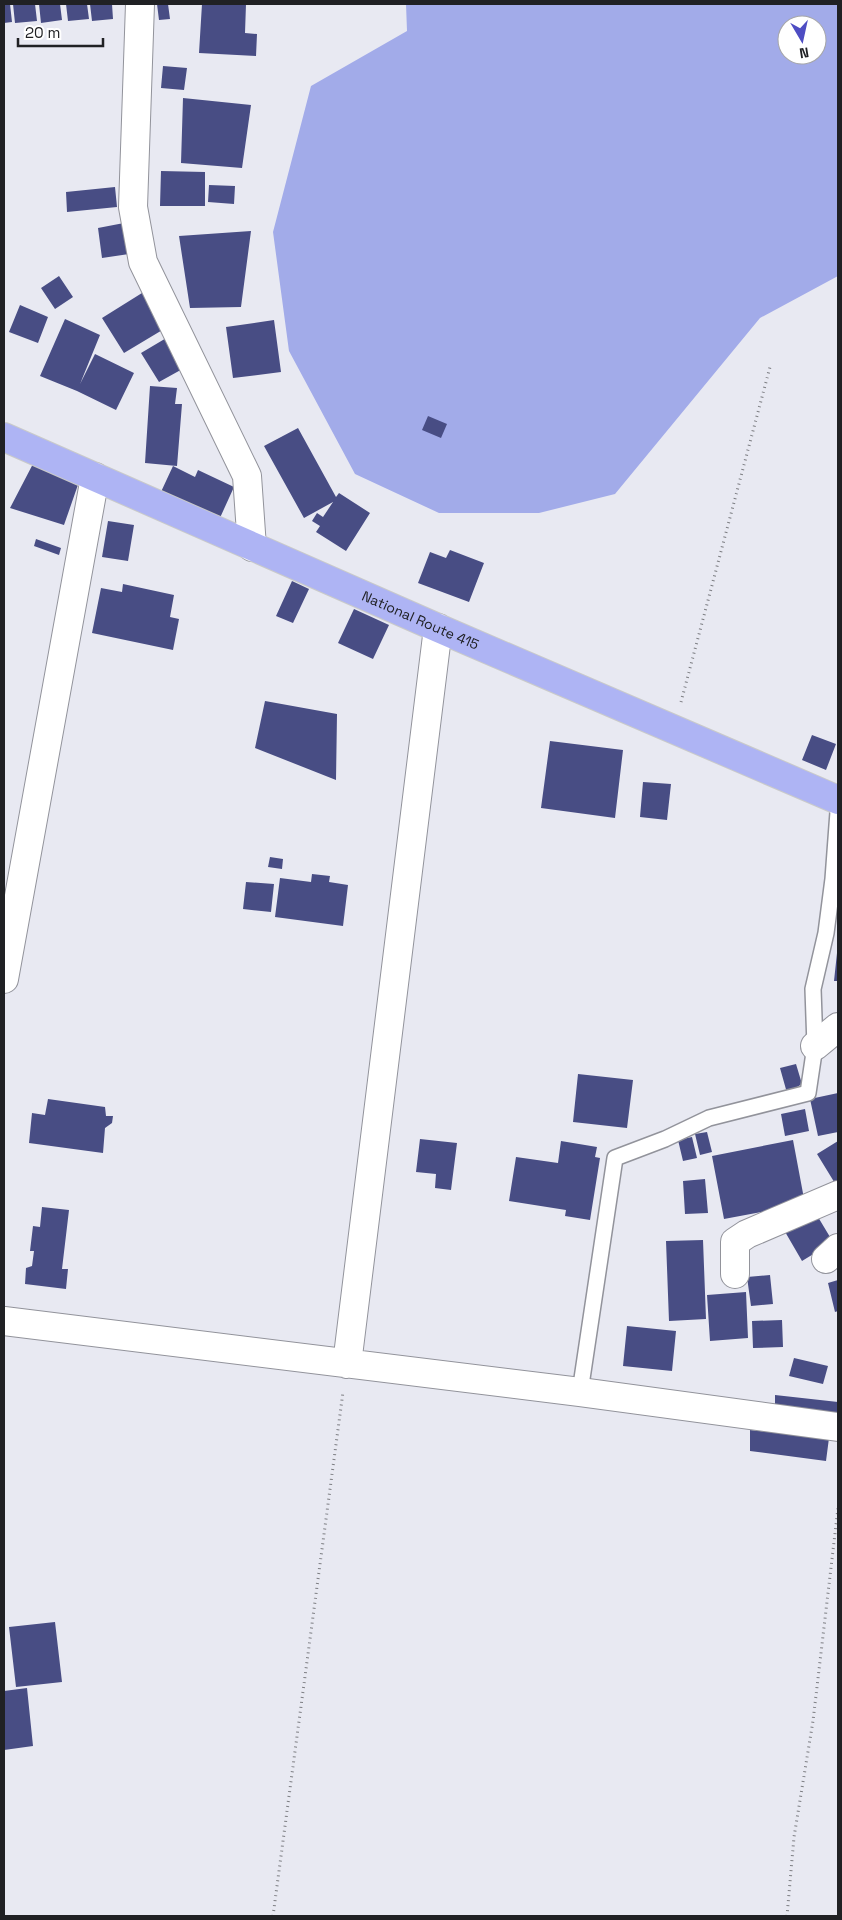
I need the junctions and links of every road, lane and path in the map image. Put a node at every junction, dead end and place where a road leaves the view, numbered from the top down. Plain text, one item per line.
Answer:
1 (140, 4) edge
2 (770, 367) dead end
3 (4, 437) edge
4 (95, 477) junction
5 (252, 547) junction
6 (438, 628) junction
7 (673, 729) junction
8 (838, 800) edge
9 (838, 812) edge
10 (4, 978) edge
11 (838, 1027) edge
12 (815, 1046) junction
13 (838, 1195) edge
14 (735, 1274) dead end
15 (4, 1321) edge
16 (347, 1364) junction
17 (580, 1392) junction
18 (838, 1427) edge
19 (838, 1508) edge
20 (273, 1916) edge
21 (787, 1916) edge

1 - 5 street
2 - 7 path
3 - 4 highway, National Route 415
4 - 5 highway, National Route 415
4 - 10 street
5 - 6 highway, National Route 415
6 - 7 highway, National Route 415
6 - 16 street
7 - 8 highway, National Route 415
9 - 12 lane
11 - 12 street
12 - 17 lane
13 - 14 street
15 - 16 street
16 - 17 street
16 - 20 path
17 - 18 street
19 - 21 path

